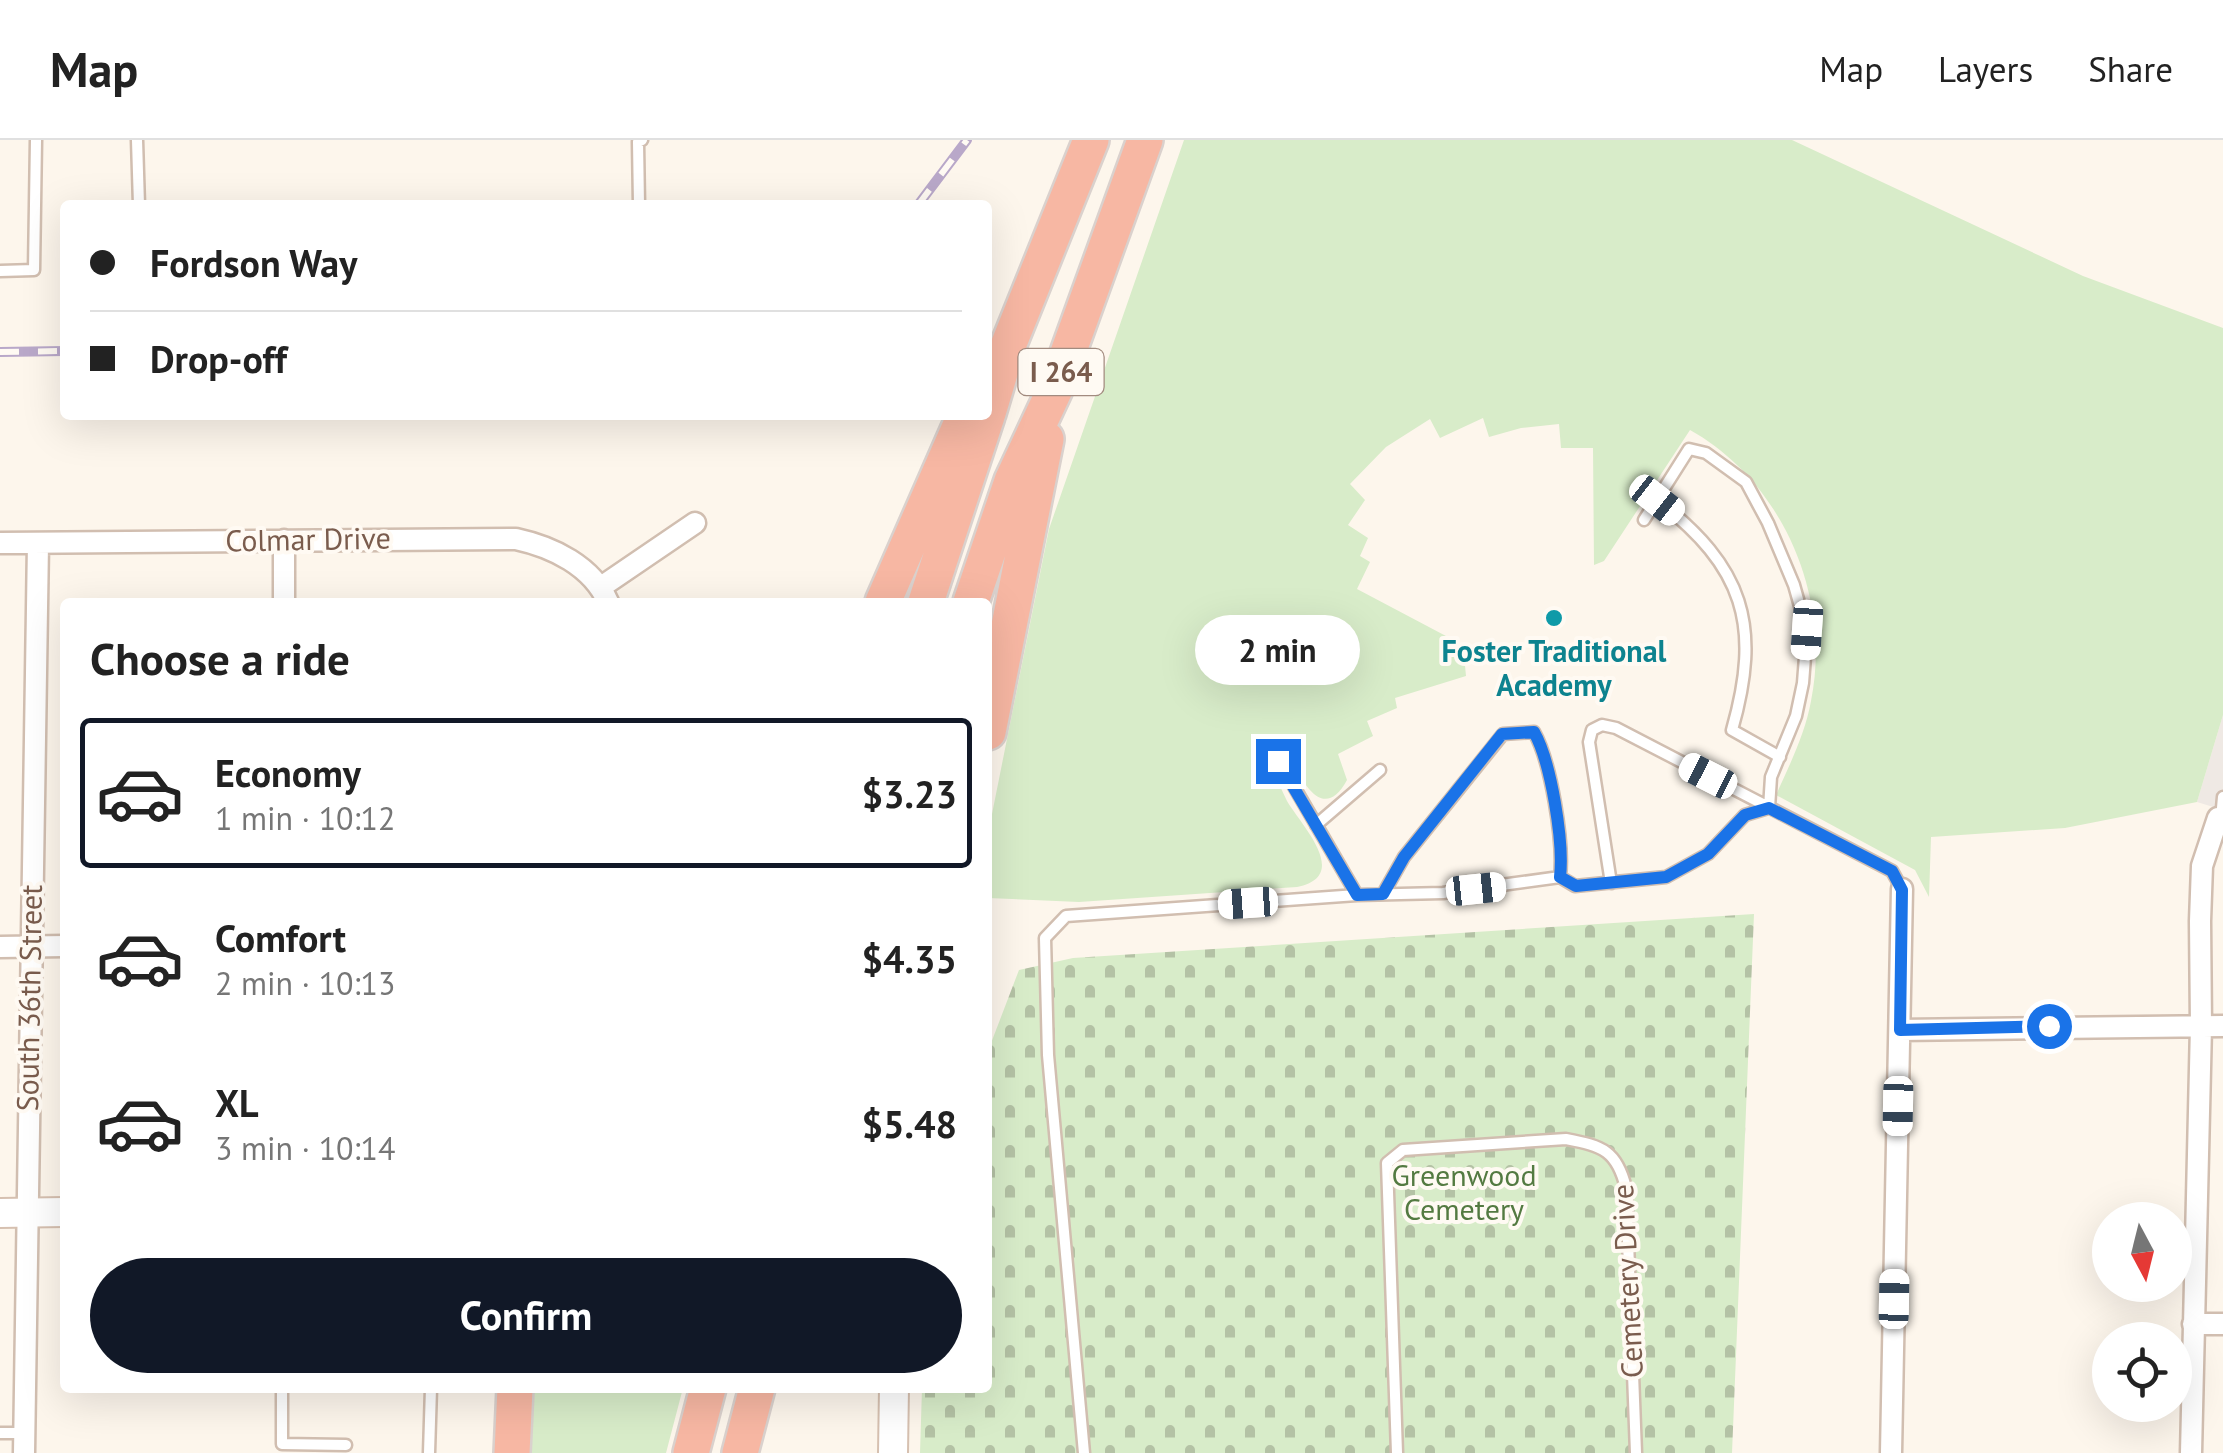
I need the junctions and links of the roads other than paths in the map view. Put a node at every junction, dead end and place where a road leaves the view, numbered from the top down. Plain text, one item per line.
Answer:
1 (36, 140) edge
2 (137, 140) edge
3 (642, 140) edge
4 (1091, 140) edge
5 (1145, 140) edge
6 (139, 200) edge
7 (639, 200) edge
8 (0, 271) edge
9 (1008, 346) junction
10 (992, 369) edge
11 (1055, 389) junction
12 (992, 398) edge
13 (964, 420) edge
14 (985, 420) edge
15 (1657, 500) junction
16 (1644, 520) dead end
17 (695, 522) dead end
18 (284, 540) junction
19 (38, 543) junction
20 (0, 544) edge
21 (604, 595) edge
22 (284, 598) edge
23 (885, 598) edge
24 (927, 598) edge
25 (972, 598) edge
26 (992, 712) edge
27 (1780, 757) junction
28 (1278, 761) dead end
29 (1380, 770) dead end
30 (2223, 797) edge
31 (1769, 808) junction
32 (2221, 819) edge
33 (1316, 825) junction
34 (1560, 877) junction
35 (1611, 883) junction
36 (1902, 890) joint
37 (1383, 894) junction
38 (1357, 895) junction
39 (32, 945) junction
40 (0, 946) edge
41 (60, 946) edge
42 (2201, 1026) junction
43 (2223, 1026) edge
44 (1900, 1030) junction
45 (13, 1212) edge
46 (60, 1212) edge
47 (2193, 1324) junction
48 (2223, 1324) edge
49 (282, 1393) edge
50 (431, 1393) edge
51 (516, 1393) edge
52 (707, 1393) edge
53 (756, 1393) edge
54 (894, 1393) edge
55 (0, 1434) edge
56 (24, 1443) edge
57 (346, 1446) dead end
58 (430, 1453) edge
59 (512, 1453) edge
60 (691, 1453) edge
61 (740, 1453) edge
62 (893, 1453) edge
63 (1084, 1453) edge
64 (1397, 1453) edge
65 (1636, 1453) edge
66 (1892, 1453) edge
67 (2191, 1453) edge

1 - 8 lane
2 - 6 lane
3 - 7 lane
4 - 9 highway, I 264
5 - 11 highway, I 264
9 - 10 highway
9 - 12 highway, I 264
11 - 25 highway, I 264
11 - 26 highway
13 - 23 highway
14 - 24 highway, I 264
15 - 16 lane
15 - 27 lane
15 - 27 lane
17 - 21 street
18 - 19 street, Colmar Drive
18 - 21 street, Colmar Drive
18 - 22 street
19 - 20 street, Colmar Drive
19 - 39 street, South 36th Street
27 - 31 lane
28 - 33 lane
29 - 33 lane
30 - 32 lane
31 - 35 lane
31 - 35 lane
31 - 36 lane
32 - 42 street
33 - 38 lane
34 - 35 lane
34 - 37 lane
34 - 37 lane
36 - 44 street
37 - 38 lane
38 - 63 lane
39 - 40 street
39 - 41 street
39 - 45 street, South 36th Street
42 - 43 street
42 - 44 street
42 - 47 street
44 - 66 street
45 - 46 main road
45 - 56 street, South 36th Street
47 - 48 street
47 - 67 street
49 - 57 lane
50 - 58 lane
51 - 59 highway
52 - 60 highway
53 - 61 highway
54 - 62 main road
55 - 56 lane
64 - 65 lane, Cemetery Drive

